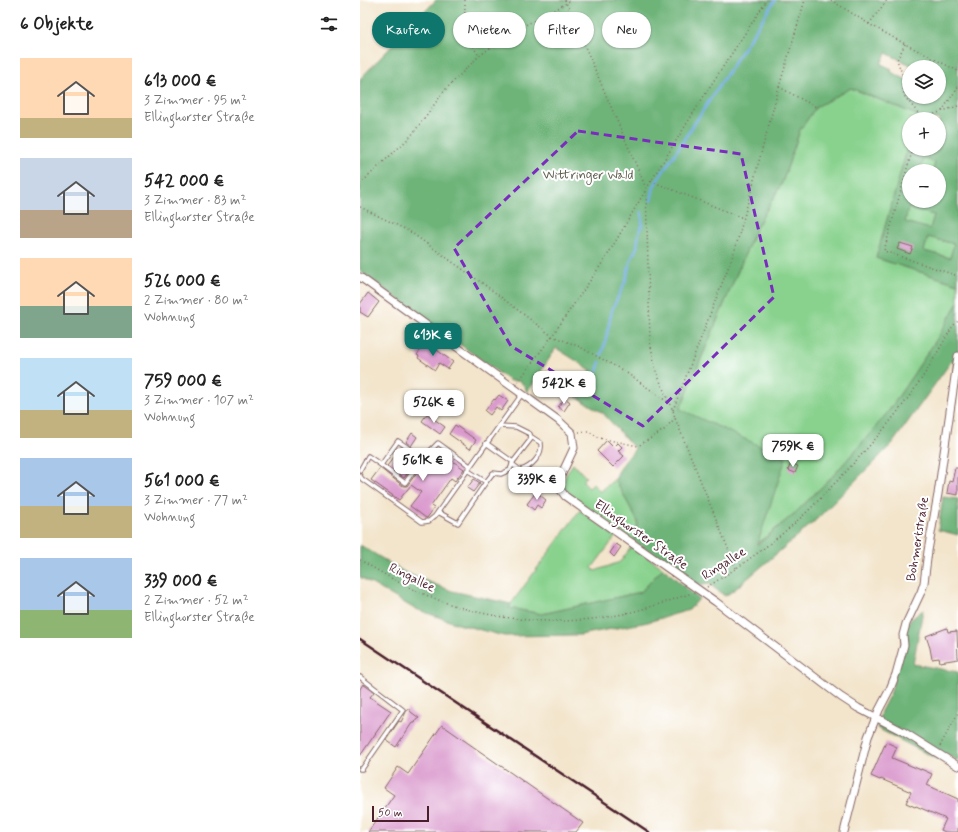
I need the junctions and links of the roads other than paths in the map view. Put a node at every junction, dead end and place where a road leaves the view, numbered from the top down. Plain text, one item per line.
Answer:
1 (360, 277) edge
2 (958, 356) edge
3 (522, 394) junction
4 (499, 426) junction
5 (530, 436) junction
6 (486, 443) junction
7 (423, 458) junction
8 (512, 463) junction
9 (381, 465) junction
10 (470, 466) junction
11 (360, 470) edge
12 (467, 470) junction
13 (360, 476) edge
14 (486, 482) junction
15 (438, 512) junction
16 (360, 678) edge
17 (876, 717) junction
18 (958, 766) edge
19 (360, 769) edge
20 (844, 832) edge

1 - 3 street
2 - 17 street, Bohmertstraße
3 - 4 lane
3 - 17 street, Ellinghorster Straße
4 - 5 lane
4 - 6 lane
5 - 8 lane
5 - 8 lane
6 - 8 lane
6 - 10 lane
7 - 9 lane
7 - 9 lane
7 - 10 lane
8 - 14 lane
9 - 11 lane
10 - 12 lane
12 - 14 lane
12 - 15 lane
13 - 15 lane
14 - 15 lane
16 - 19 lane
17 - 18 street, Ellinghorster Straße
17 - 20 street, Bohmertstraße

